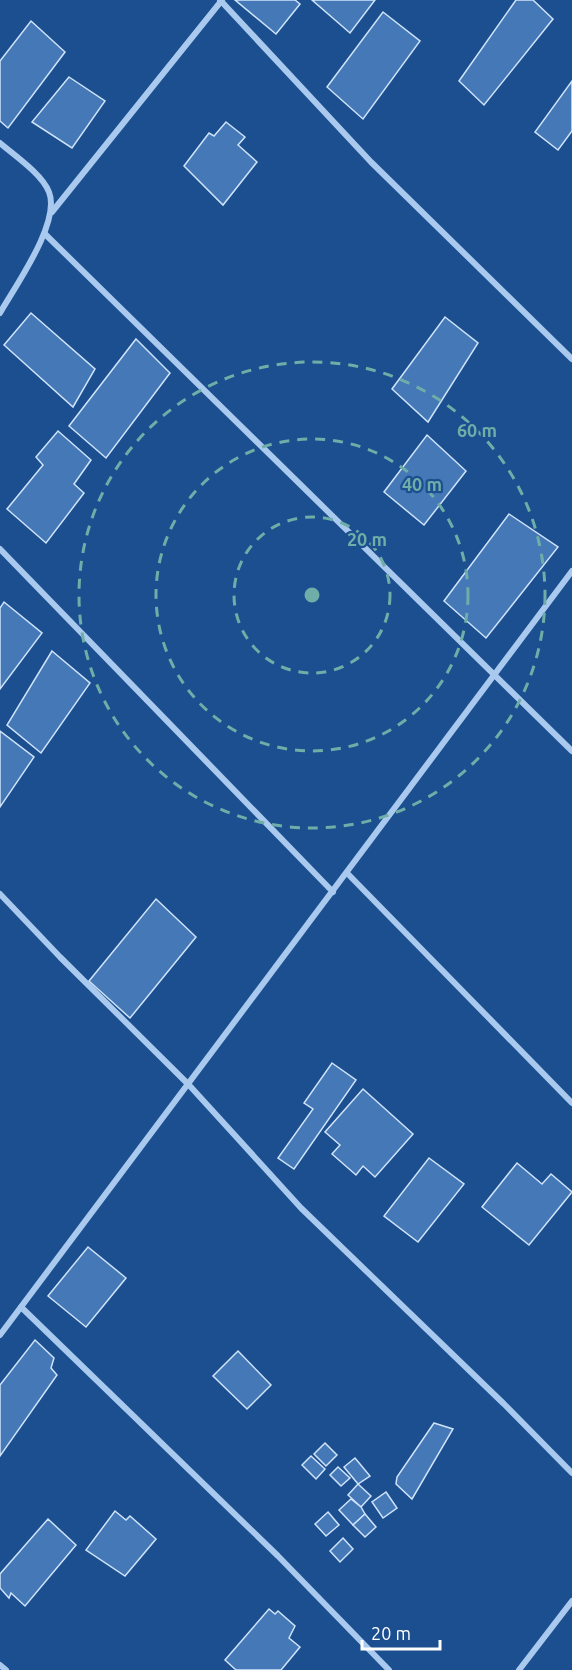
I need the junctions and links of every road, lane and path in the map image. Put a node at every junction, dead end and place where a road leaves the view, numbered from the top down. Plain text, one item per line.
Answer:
1 (221, 0) edge
2 (0, 143) edge
3 (52, 212) junction
4 (45, 234) junction
5 (0, 313) edge
6 (572, 359) edge
7 (0, 549) edge
8 (572, 572) edge
9 (495, 675) junction
10 (572, 752) edge
11 (347, 873) junction
12 (333, 892) junction
13 (0, 894) edge
14 (189, 1084) junction
15 (572, 1103) edge
16 (21, 1307) junction
17 (0, 1335) edge
18 (572, 1473) edge
19 (572, 1601) edge
20 (0, 1665) edge
21 (6, 1670) edge
22 (389, 1670) edge
23 (519, 1670) edge

1 - 3 street
1 - 6 street
2 - 3 street
3 - 4 street
4 - 5 street
4 - 9 street
7 - 12 street
8 - 9 street
9 - 10 street
9 - 11 street
11 - 12 street
11 - 15 street
12 - 14 street
13 - 14 street
14 - 16 street
14 - 18 street
16 - 17 street
16 - 22 street
19 - 23 street
20 - 21 street

